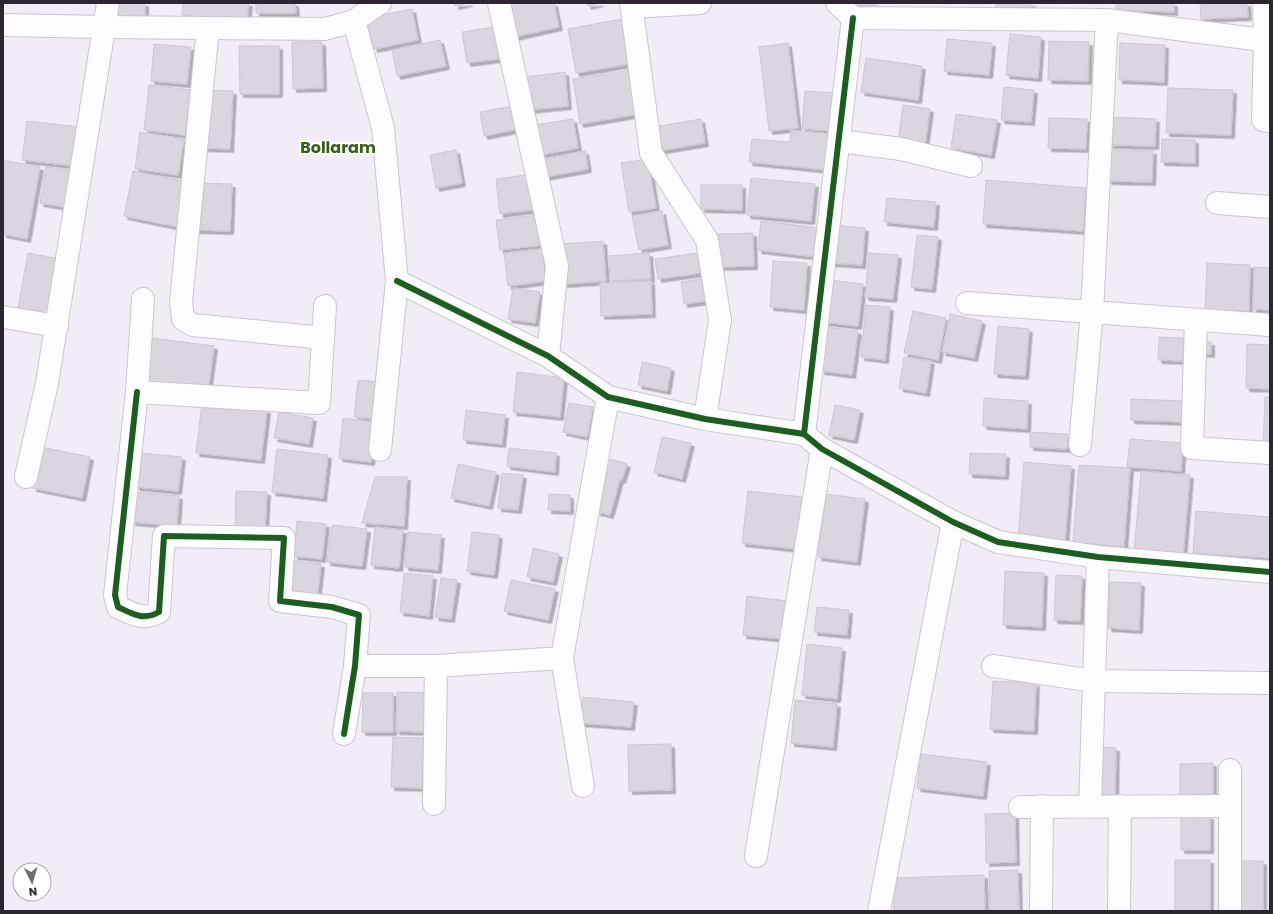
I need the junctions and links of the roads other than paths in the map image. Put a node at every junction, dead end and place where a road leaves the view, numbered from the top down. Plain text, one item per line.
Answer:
1 (108, 3) edge
2 (380, 3) edge
3 (499, 3) edge
4 (700, 3) edge
5 (837, 3) edge
6 (1264, 3) edge
7 (632, 5) edge
8 (898, 11) edge
9 (853, 18) junction
10 (1107, 20) junction
11 (354, 21) junction
12 (3, 25) edge
13 (104, 28) junction
14 (208, 28) junction
15 (1268, 41) edge
16 (1270, 121) edge
17 (839, 141) junction
18 (971, 166) dead end
19 (1217, 204) dead end
20 (1270, 207) edge
21 (397, 281) junction
22 (143, 299) dead end
23 (967, 303) dead end
24 (326, 306) dead end
25 (1092, 312) junction
26 (3, 317) edge
27 (1196, 321) junction
28 (57, 326) junction
29 (1270, 326) edge
30 (323, 338) junction
31 (548, 356) junction
32 (138, 392) junction
33 (608, 396) junction
34 (705, 419) junction
35 (804, 434) junction
36 (1080, 445) dead end
37 (822, 449) junction
38 (380, 450) dead end
39 (1270, 453) edge
40 (26, 477) dead end
41 (953, 522) junction
42 (1098, 557) junction
43 (1270, 572) edge
44 (562, 658) junction
45 (355, 666) junction
46 (436, 666) junction
47 (993, 666) dead end
48 (1094, 681) junction
49 (1270, 683) edge
50 (344, 734) dead end
51 (1230, 770) dead end
52 (583, 786) dead end
53 (434, 804) dead end
54 (1042, 806) junction
55 (1090, 806) junction
56 (1120, 806) junction
57 (1230, 806) junction
58 (1020, 807) dead end
59 (756, 856) dead end
60 (880, 911) edge
61 (1041, 911) edge
62 (1120, 911) edge
63 (1230, 911) edge

1 - 13 street
2 - 11 street
3 - 31 street
4 - 7 street
5 - 9 street
6 - 15 street
7 - 34 street
8 - 9 street
8 - 10 street
9 - 17 street
10 - 15 street
10 - 25 street
11 - 14 street
11 - 21 street
12 - 13 street
13 - 14 street
13 - 28 street
14 - 30 street
15 - 16 street
17 - 18 street
17 - 35 street
19 - 20 street
21 - 31 street
21 - 38 street
22 - 32 street
23 - 25 street
24 - 30 street
25 - 27 street
25 - 36 street
26 - 28 street
27 - 29 street
27 - 39 street
28 - 40 street
30 - 32 street
31 - 33 street
32 - 45 street
33 - 34 street
33 - 44 street
34 - 35 street
35 - 37 street
37 - 41 street
37 - 59 street
41 - 42 street
41 - 60 street
42 - 43 street
42 - 48 street
44 - 46 street
44 - 52 street
45 - 46 street
45 - 50 street
46 - 53 street
47 - 48 street
48 - 49 street
48 - 55 street
51 - 57 street
54 - 55 street
54 - 58 street
54 - 61 street
55 - 56 street
56 - 57 street
56 - 62 street
57 - 63 street

